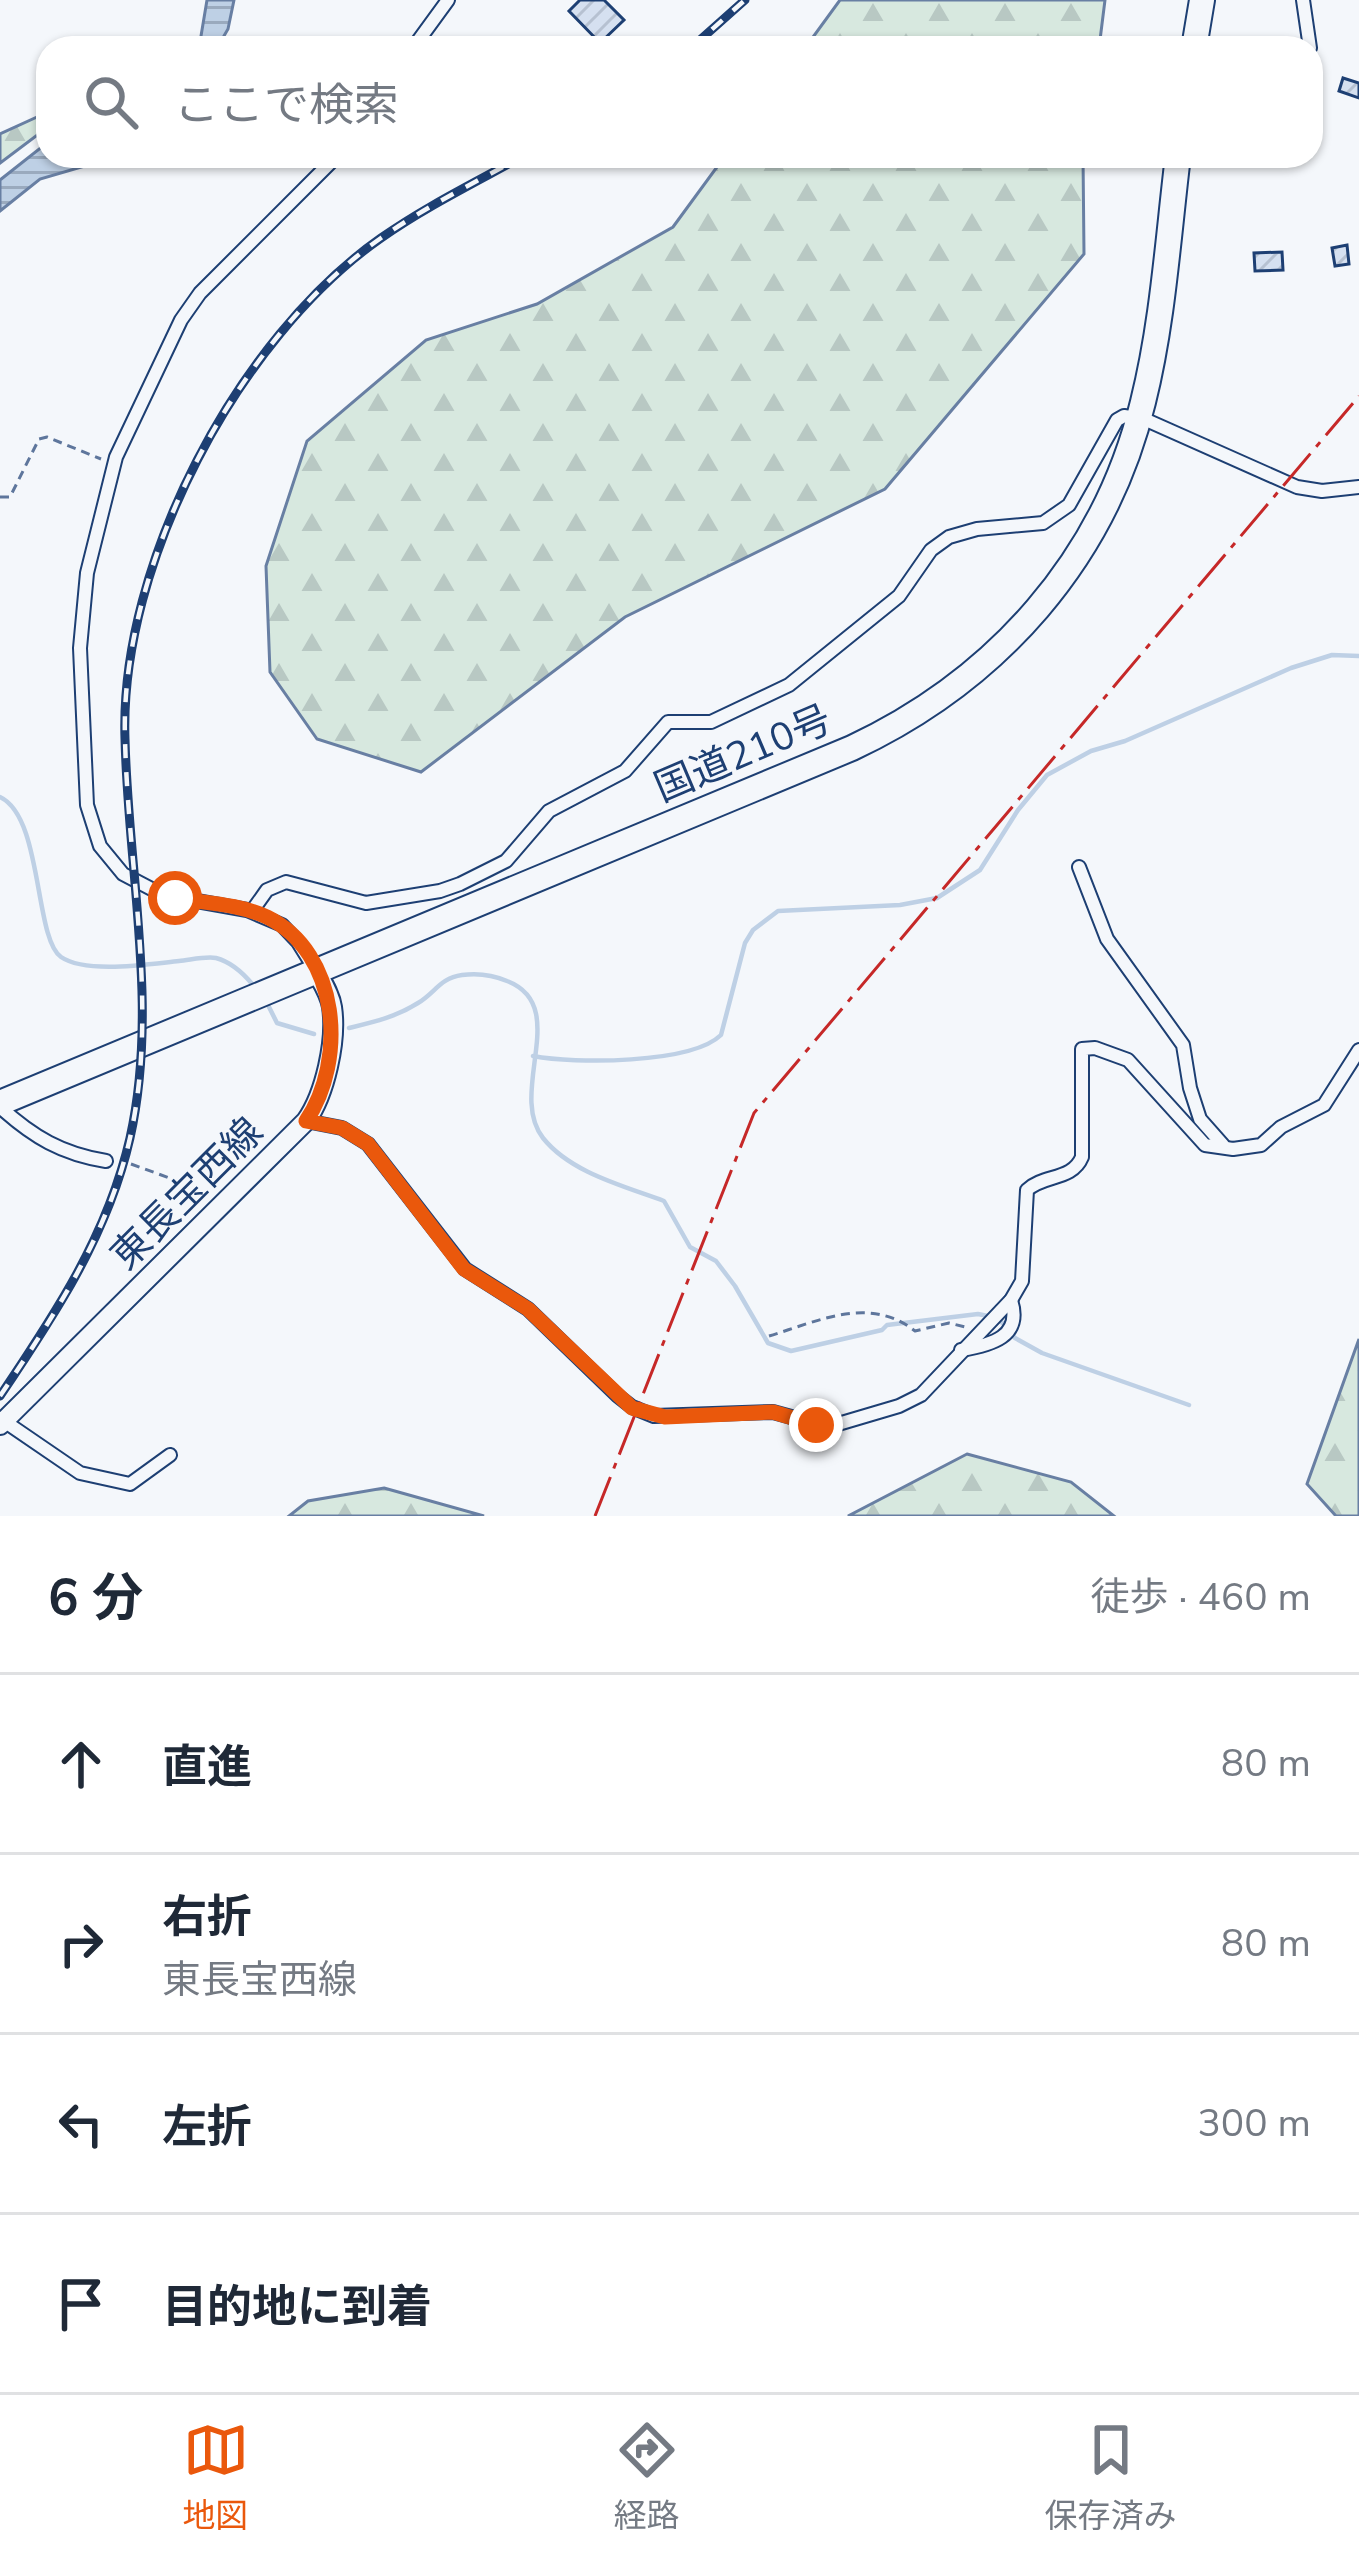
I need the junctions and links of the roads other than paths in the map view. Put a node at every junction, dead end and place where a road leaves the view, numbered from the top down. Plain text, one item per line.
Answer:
1 (448, 0) edge
2 (1202, 0) edge
3 (1303, 0) edge
4 (422, 36) edge
5 (1196, 36) edge
6 (1309, 36) edge
7 (325, 168) edge
8 (1176, 168) edge
9 (1139, 417) junction
10 (1359, 487) edge
11 (1078, 866) dead end
12 (252, 911) junction
13 (316, 970) junction
14 (1359, 1050) edge
15 (0, 1105) edge
16 (306, 1121) junction
17 (1223, 1145) junction
18 (106, 1161) dead end
19 (1011, 1300) junction
20 (960, 1351) junction
21 (2, 1423) edge
22 (170, 1455) dead end

1 - 4 street
2 - 5 highway
3 - 6 street
7 - 12 street
8 - 9 highway, 国道210号
9 - 10 street
9 - 12 street
9 - 13 highway, 国道210号
11 - 17 street
12 - 13 street
13 - 15 highway, 国道210号
13 - 16 main road, 東長宝西線
14 - 17 street
15 - 18 street
16 - 20 street
16 - 21 main road, 東長宝西線
17 - 19 street
19 - 20 street
19 - 20 street
21 - 22 street

